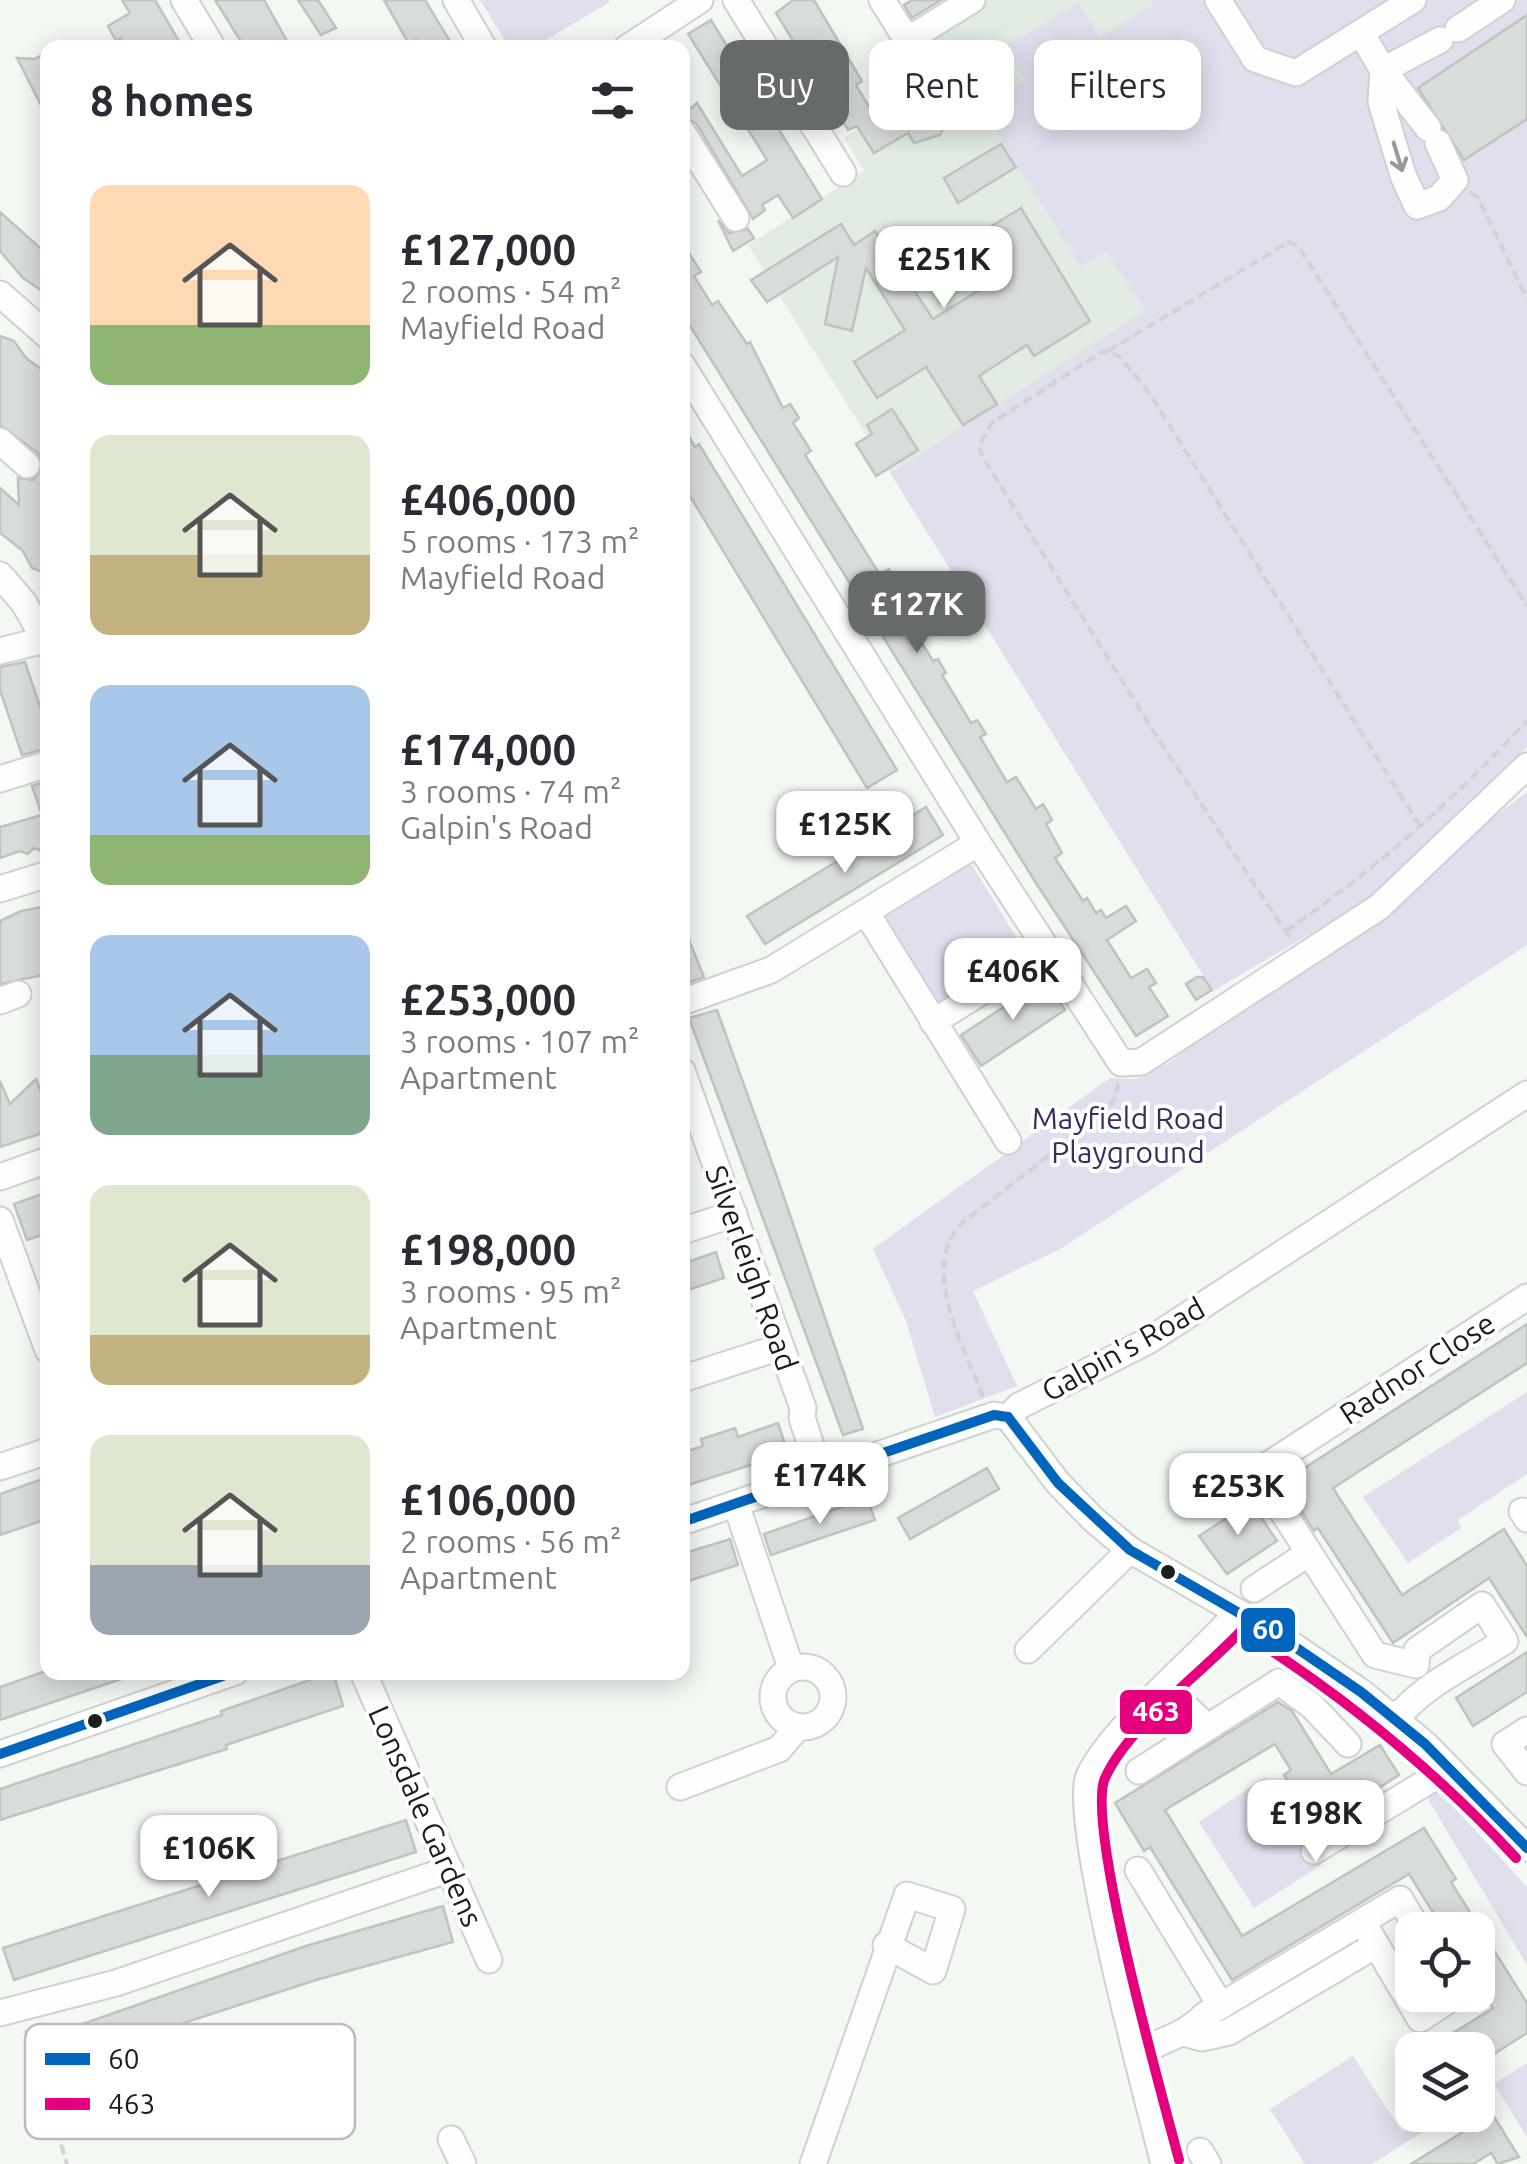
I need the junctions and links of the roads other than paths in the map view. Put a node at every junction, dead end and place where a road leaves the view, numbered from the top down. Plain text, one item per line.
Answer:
1 (184, 0) edge
2 (456, 0) edge
3 (882, 0) edge
4 (972, 0) edge
5 (1218, 0) edge
6 (1413, 0) edge
7 (695, 3) edge
8 (746, 4) edge
9 (1489, 4) edge
10 (1360, 33) junction
11 (208, 40) edge
12 (479, 40) edge
13 (640, 40) edge
14 (1383, 70) junction
15 (690, 145) edge
16 (843, 173) dead end
17 (736, 218) dead end
18 (0, 294) edge
19 (40, 329) edge
20 (690, 378) edge
21 (0, 441) edge
22 (27, 465) dead end
23 (0, 575) edge
24 (40, 630) edge
25 (40, 643) edge
26 (0, 650) edge
27 (40, 766) edge
28 (1527, 766) edge
29 (0, 779) edge
30 (978, 844) junction
31 (40, 876) edge
32 (0, 889) edge
33 (866, 912) junction
34 (1046, 951) junction
35 (690, 999) edge
36 (933, 1022) junction
37 (690, 1094) edge
38 (1527, 1094) edge
39 (1008, 1141) dead end
40 (40, 1163) edge
41 (0, 1177) edge
42 (734, 1214) junction
43 (0, 1220) edge
44 (690, 1228) edge
45 (1527, 1297) edge
46 (40, 1328) edge
47 (780, 1347) junction
48 (690, 1376) edge
49 (1008, 1417) junction
50 (40, 1454) edge
51 (0, 1467) edge
52 (827, 1474) junction
53 (736, 1504) junction
54 (690, 1519) edge
55 (1130, 1550) junction
56 (1308, 1553) junction
57 (1254, 1590) dead end
58 (1238, 1612) junction
59 (1028, 1650) dead end
60 (791, 1668) junction
61 (367, 1680) edge
62 (165, 1684) edge
63 (1166, 1688) junction
64 (1396, 1719) junction
65 (798, 1727) junction
66 (1208, 1727) junction
67 (1527, 1730) edge
68 (1348, 1744) dead end
69 (0, 1754) edge
70 (1446, 1766) junction
71 (1138, 1771) dead end
72 (1527, 1772) edge
73 (680, 1787) dead end
74 (1527, 1848) edge
75 (1314, 1851) dead end
76 (450, 1870) junction
77 (1138, 1870) dead end
78 (1408, 1912) edge
79 (1369, 1934) junction
80 (886, 1945) dead end
81 (488, 1960) dead end
82 (1395, 1977) edge
83 (1221, 2006) junction
84 (6, 2008) edge
85 (1186, 2034) junction
86 (1137, 2056) junction
87 (451, 2139) dead end
88 (462, 2164) edge
89 (813, 2164) edge
90 (1164, 2164) edge

1 - 11 street
2 - 12 street
3 - 4 street
5 - 10 street
6 - 10 street
7 - 13 street
8 - 16 street
9 - 14 street
10 - 14 street
14 -> 14 street
15 - 17 street
18 - 19 street
20 - 30 street
21 - 22 street
23 - 24 street
25 - 26 street
27 - 29 street
28 - 34 street
30 - 33 street
30 - 34 street
31 - 32 street
33 - 35 street
33 - 36 street
34 - 36 street
36 - 39 street
37 - 42 street, Silverleigh Road
38 - 49 street, Galpin's Road
40 - 41 street
42 - 44 street
42 - 47 street, Silverleigh Road
43 - 46 street
45 - 56 street, Radnor Close
47 - 48 street
47 - 52 street, Silverleigh Road
49 - 52 street, Galpin's Road
49 - 55 street
50 - 51 street
52 - 53 street, Galpin's Road
53 - 54 street, Galpin's Road
53 - 60 street
55 - 58 street
55 - 59 street
56 - 57 street
56 - 64 street
58 - 63 street
58 - 64 street
60 - 65 street
60 - 65 street
61 - 76 street, Lonsdale Gardens
62 - 69 street
63 - 66 street
63 - 86 street
64 - 70 street
65 - 73 street
66 - 68 street
66 - 71 street
67 - 72 street
70 - 74 street
70 - 75 street
76 - 81 street, Lonsdale Gardens
76 - 84 street
77 - 83 street
78 - 79 street
79 - 82 street
79 - 83 street
79 - 85 street
80 - 89 street
83 - 85 street
85 - 86 street
86 - 90 street
87 - 88 street

